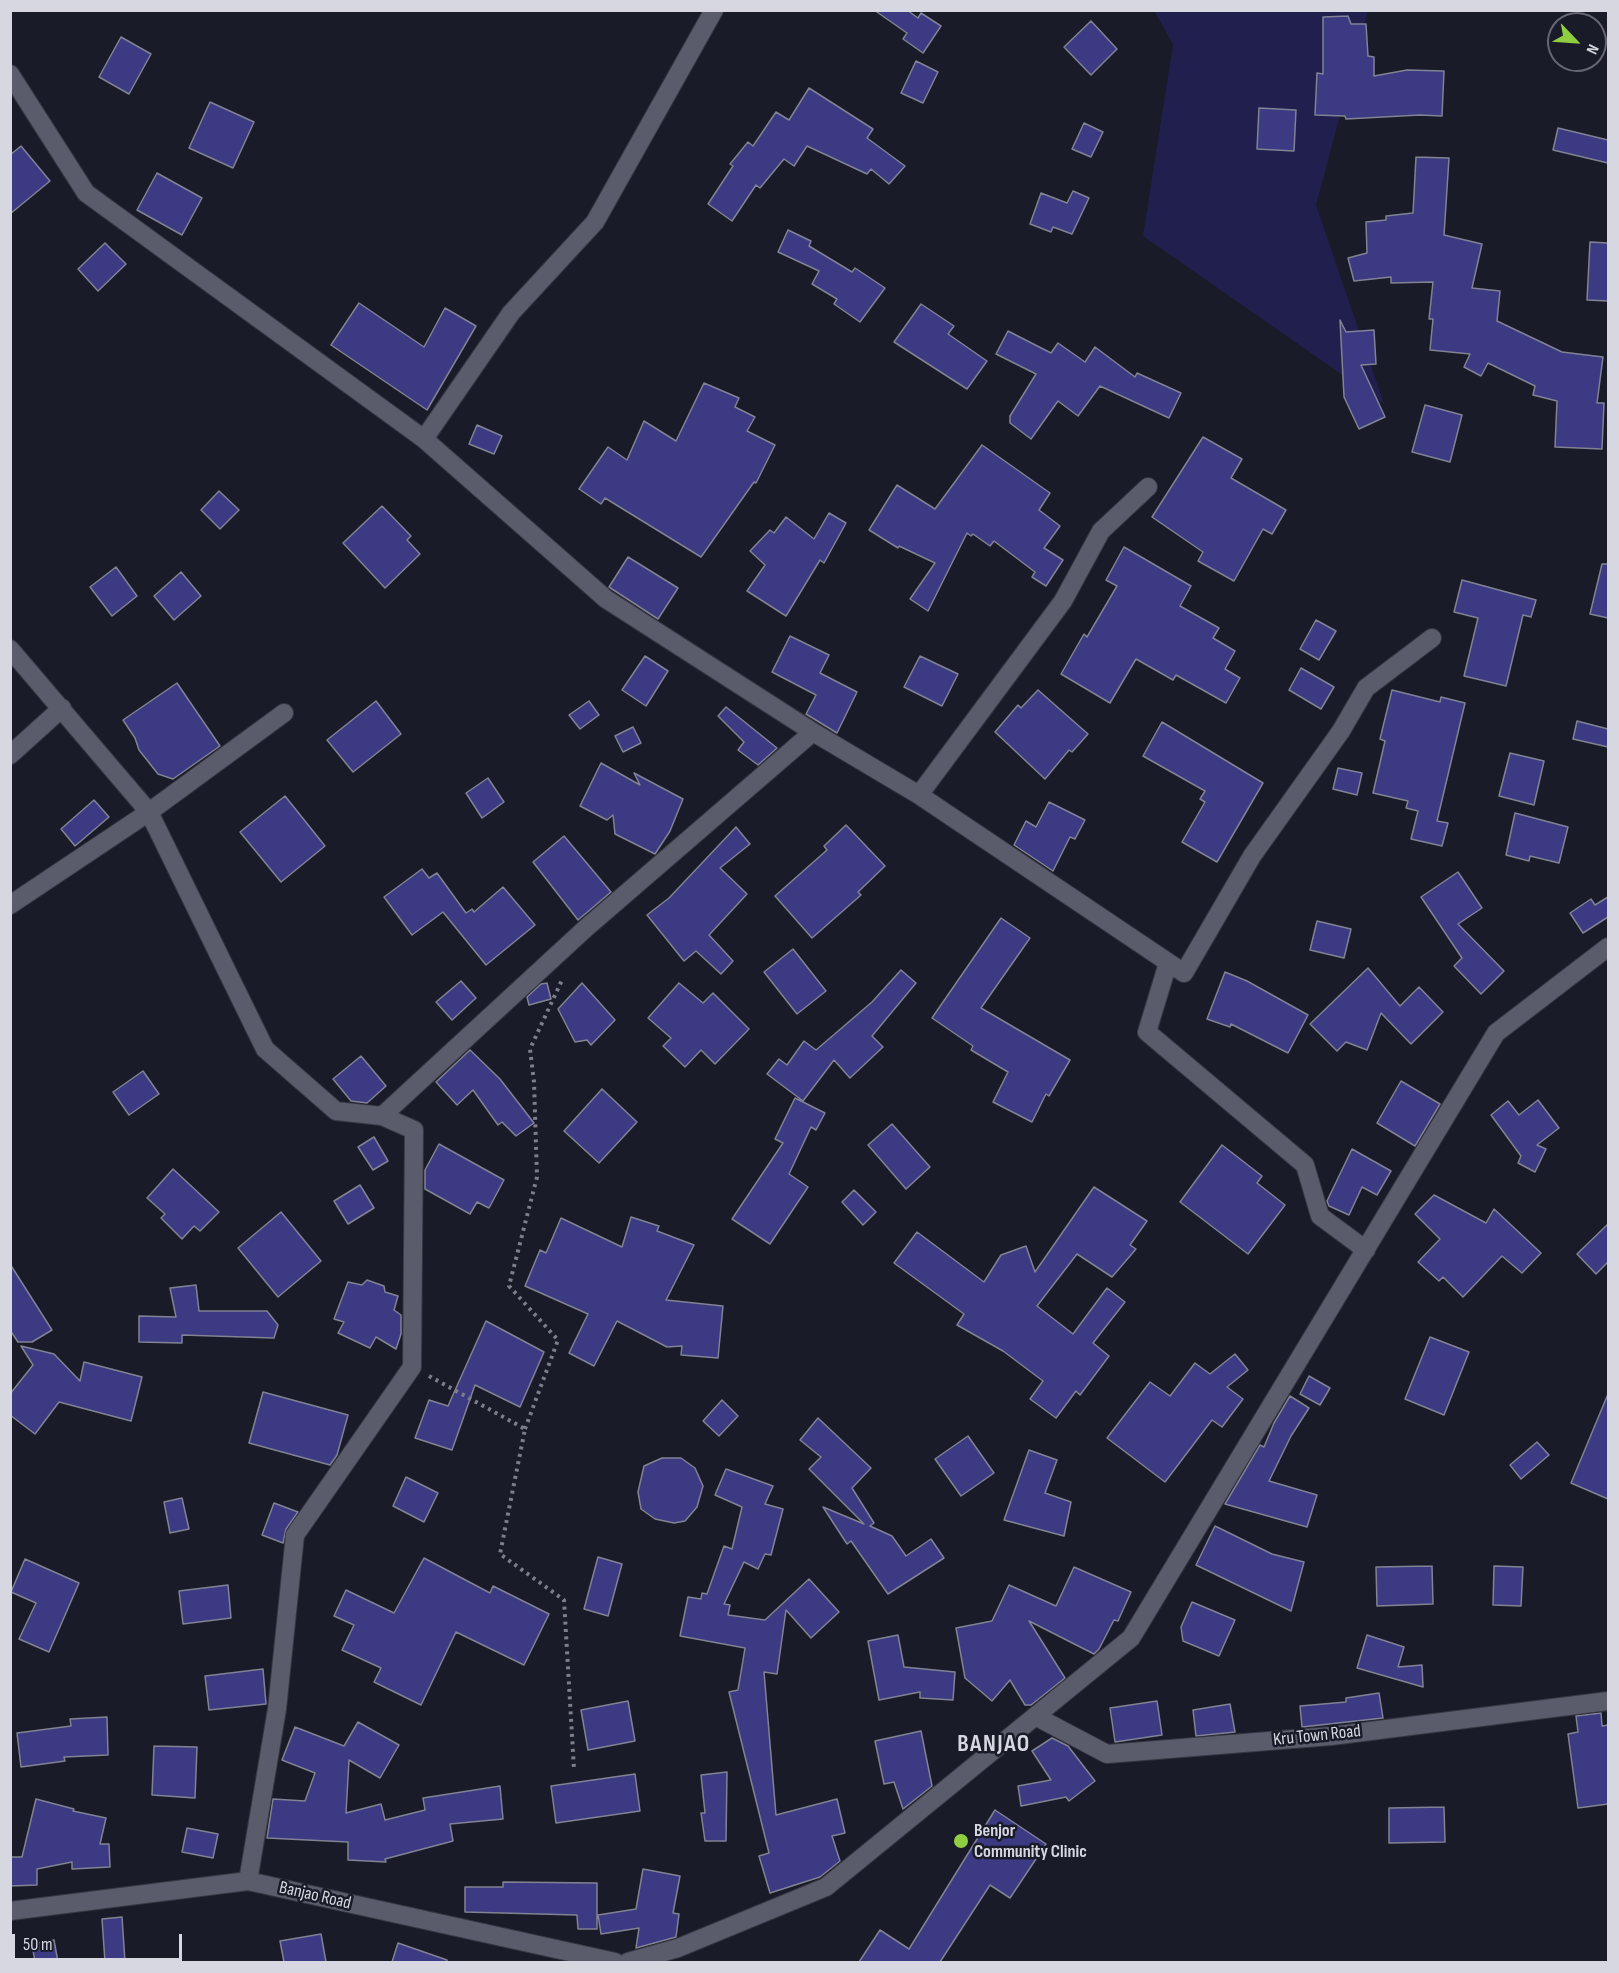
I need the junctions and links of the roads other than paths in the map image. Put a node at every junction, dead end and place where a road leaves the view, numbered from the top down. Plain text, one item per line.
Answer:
1 (714, 10) edge
2 (10, 74) edge
3 (424, 439) junction
4 (1148, 487) dead end
5 (1432, 638) dead end
6 (10, 649) edge
7 (62, 708) junction
8 (284, 713) dead end
9 (813, 732) junction
10 (10, 755) edge
11 (919, 795) junction
12 (149, 812) junction
13 (10, 905) edge
14 (1608, 947) edge
15 (1168, 963) junction
16 (382, 1116) junction
17 (1366, 1250) junction
18 (1608, 1701) edge
19 (1035, 1716) junction
20 (248, 1881) junction
21 (10, 1911) edge
22 (615, 1962) edge
23 (628, 1962) edge

1 - 3 street
2 - 3 street
3 - 9 street
4 - 11 street
5 - 15 street
6 - 7 street
7 - 10 street
7 - 12 street
8 - 12 street
9 - 11 street
9 - 16 street
11 - 15 street
12 - 13 street
12 - 16 street
14 - 17 street
15 - 17 street
16 - 20 street
17 - 19 street
18 - 19 street, Kru Town Road
19 - 23 street
20 - 21 street, Banjao Road
20 - 22 street, Banjao Road

